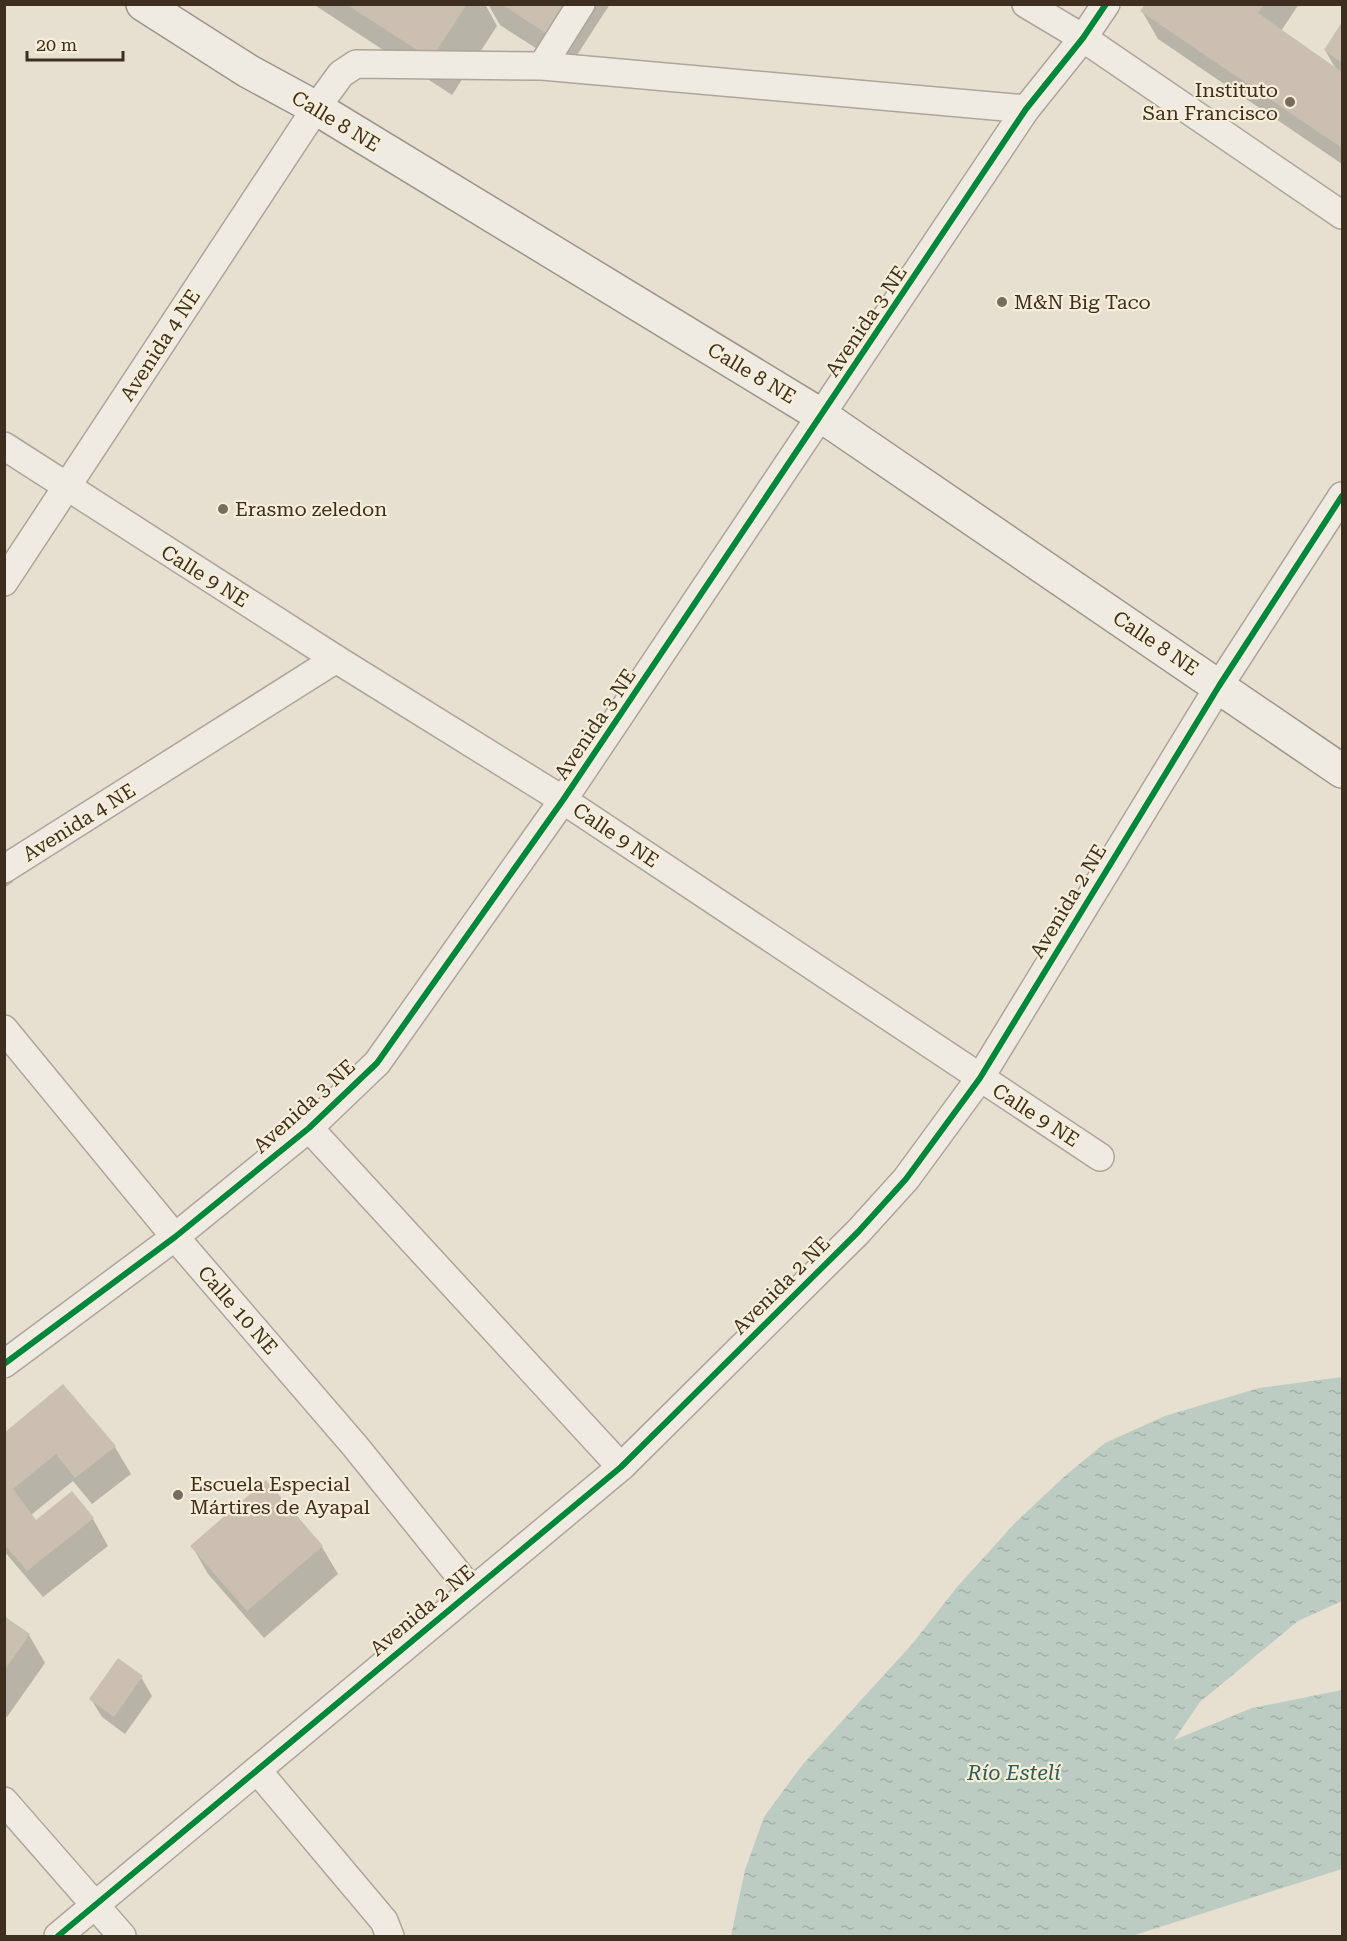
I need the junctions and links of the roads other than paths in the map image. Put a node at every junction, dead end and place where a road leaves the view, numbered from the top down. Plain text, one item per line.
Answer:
1 (143, 4) edge
2 (581, 4) edge
3 (1026, 4) edge
4 (1106, 4) edge
5 (1083, 38) junction
6 (542, 66) junction
7 (316, 108) junction
8 (1026, 110) junction
9 (1342, 215) edge
10 (822, 416) junction
11 (4, 446) edge
12 (66, 488) junction
13 (1342, 496) edge
14 (4, 582) edge
15 (336, 659) junction
16 (1219, 686) junction
17 (1342, 771) edge
18 (563, 800) junction
19 (4, 869) edge
20 (4, 1029) edge
21 (980, 1078) junction
22 (309, 1128) junction
23 (1100, 1157) dead end
24 (175, 1238) junction
25 (4, 1364) edge
26 (621, 1467) junction
27 (471, 1590) junction
28 (257, 1770) junction
29 (4, 1801) edge
30 (95, 1906) junction
31 (58, 1936) edge
32 (122, 1936) edge
33 (390, 1936) edge

1 - 7 street, Calle 8 NE
2 - 6 street
3 - 5 street
4 - 5 street, Avenida 3 NE
5 - 8 street, Avenida 3 NE
5 - 9 street
6 - 7 street, Avenida 4 NE
6 - 8 street, Avenida 4 NE
7 - 10 street, Calle 8 NE
7 - 12 street, Avenida 4 NE
8 - 10 street, Avenida 3 NE
10 - 16 street, Calle 8 NE
10 - 18 street, Avenida 3 NE
11 - 12 street, Calle 9 NE
12 - 14 street, Avenida 4 NE
12 - 15 street, Calle 9 NE
13 - 16 street, Avenida 2 NE
15 - 18 street, Calle 9 NE
15 - 19 street, Avenida 4 NE
16 - 17 street, Calle 8 NE
16 - 21 street, Avenida 2 NE
18 - 21 street, Calle 9 NE
18 - 22 street, Avenida 3 NE
20 - 24 street, Calle 10 NE
21 - 23 street, Calle 9 NE
21 - 26 street, Avenida 2 NE
22 - 24 street, Avenida 3 NE
22 - 26 street
24 - 25 street, Avenida 3 NE
24 - 27 street, Calle 10 NE
26 - 27 street, Avenida 2 NE
27 - 28 street, Avenida 2 NE
28 - 30 street, Avenida 2 NE
28 - 33 street
29 - 30 street
30 - 31 street, Avenida 2 NE
30 - 32 street

